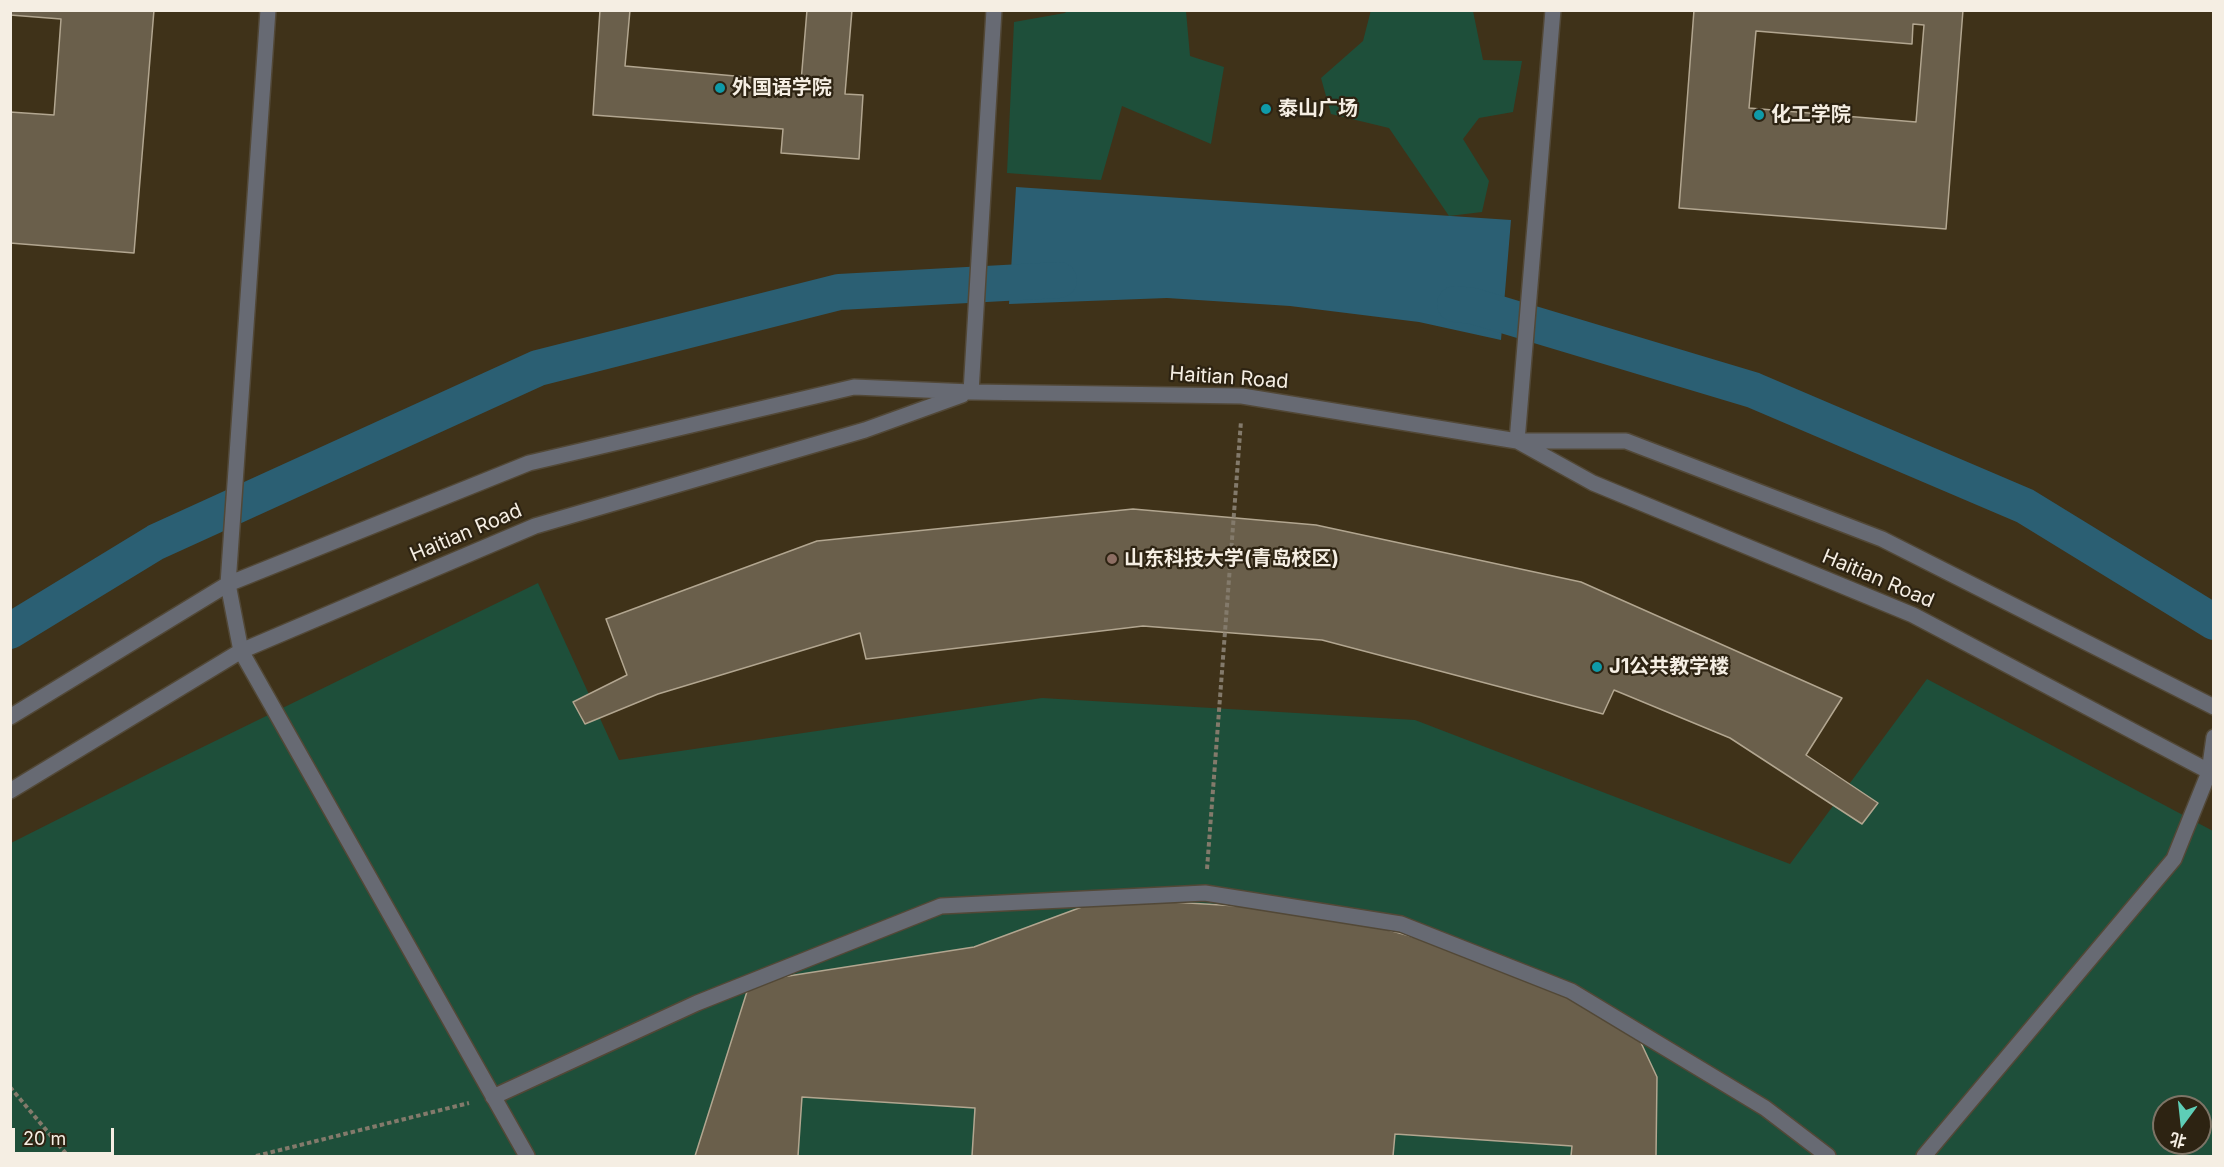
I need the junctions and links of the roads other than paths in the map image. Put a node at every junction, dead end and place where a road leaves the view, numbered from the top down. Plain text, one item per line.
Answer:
1 (268, 10) edge
2 (994, 10) edge
3 (1553, 10) edge
4 (971, 392) junction
5 (1516, 441) junction
6 (228, 584) junction
7 (241, 651) junction
8 (2214, 707) edge
9 (10, 717) edge
10 (2214, 737) edge
11 (2211, 773) edge
12 (10, 791) edge
13 (493, 1097) junction
14 (527, 1156) edge
15 (1828, 1156) edge
16 (1924, 1156) edge

1 - 6 lane
2 - 4 lane
3 - 5 lane
4 - 5 lane, Haitian Road
4 - 6 lane, Haitian Road
4 - 7 lane, Haitian Road
5 - 8 lane, Haitian Road
5 - 11 lane, Haitian Road
6 - 7 lane
6 - 9 lane, Haitian Road
7 - 12 lane, Haitian Road
7 - 13 lane
10 - 11 lane
11 - 16 lane
13 - 14 lane
13 - 15 lane

